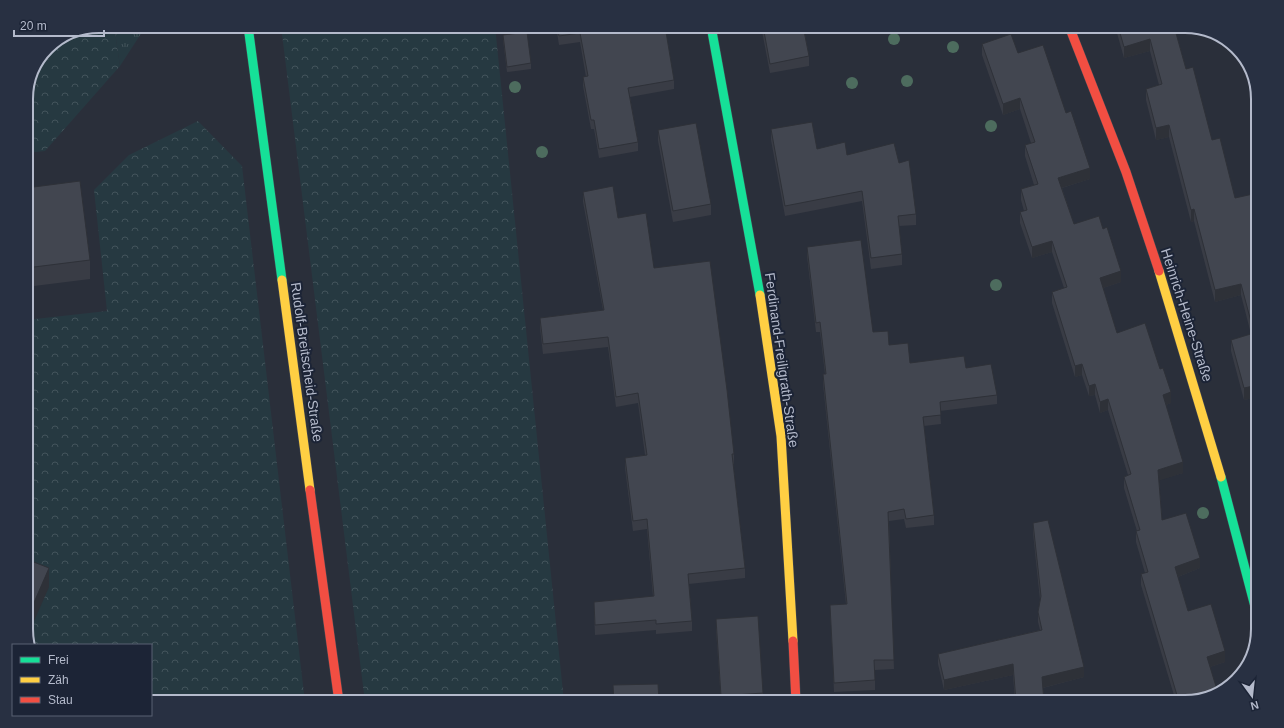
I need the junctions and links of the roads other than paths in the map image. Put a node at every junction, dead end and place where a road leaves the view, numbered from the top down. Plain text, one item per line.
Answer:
1 (249, 33) edge
2 (712, 33) edge
3 (1072, 33) edge
4 (1251, 590) edge
5 (338, 695) edge
6 (796, 695) edge

1 - 5 street, Rudolf-Breitscheid-Straße
2 - 6 street, Ferdinand-Freiligrath-Straße
3 - 4 street, Heinrich-Heine-Straße

